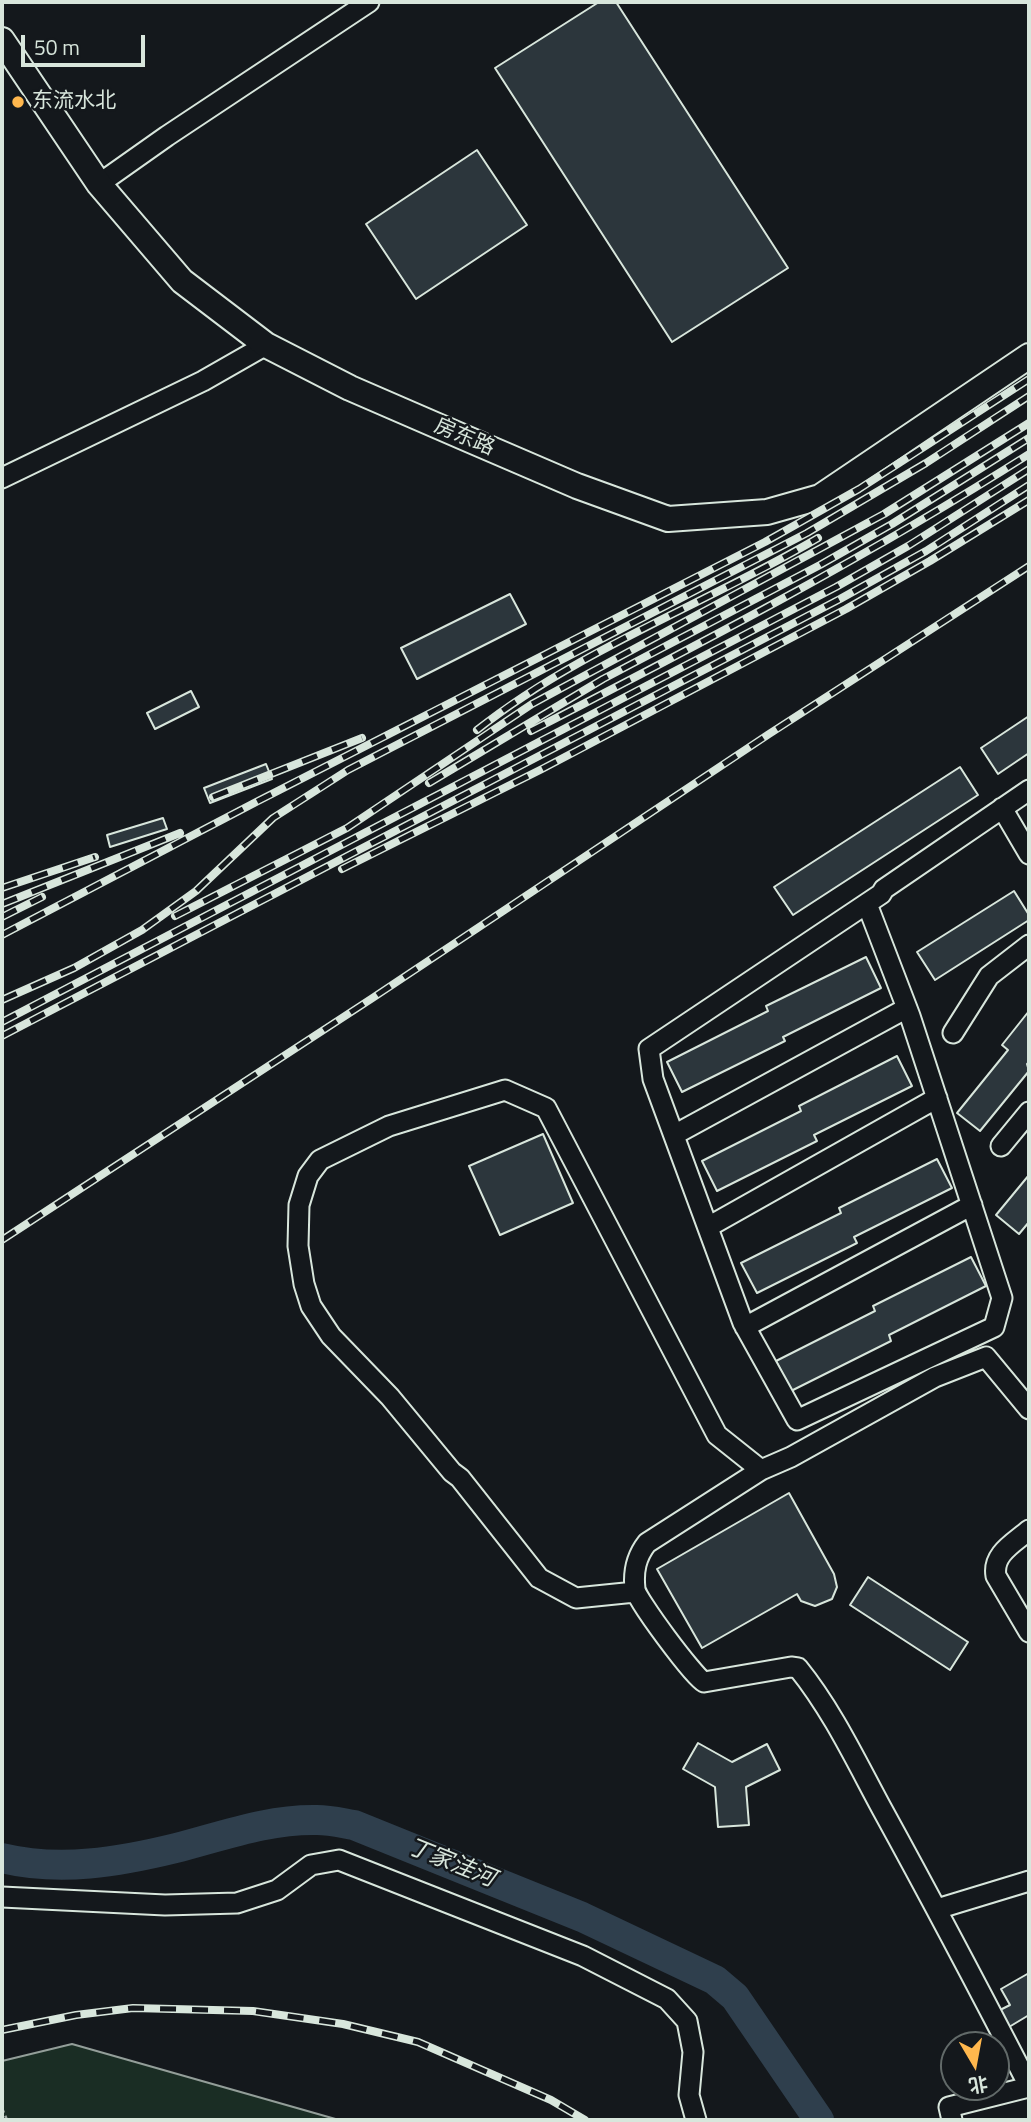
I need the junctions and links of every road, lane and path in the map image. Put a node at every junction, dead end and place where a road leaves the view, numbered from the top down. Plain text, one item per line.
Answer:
1 (369, 2) edge
2 (2, 40) edge
3 (99, 184) junction
4 (266, 345) junction
5 (1029, 356) edge
6 (2, 478) edge
7 (1029, 790) edge
8 (1002, 808) junction
9 (1029, 854) edge
10 (867, 904) junction
11 (1029, 945) edge
12 (907, 1008) junction
13 (953, 1033) dead end
14 (937, 1098) junction
15 (1029, 1112) edge
16 (674, 1135) junction
17 (1001, 1146) dead end
18 (972, 1205) junction
19 (708, 1227) junction
20 (745, 1327) junction
21 (1029, 1409) edge
22 (761, 1470) junction
23 (1029, 1530) edge
24 (635, 1592) junction
25 (1029, 1632) edge
26 (1029, 1881) edge
27 (2, 1897) edge
28 (937, 1909) junction
29 (1029, 2086) edge
30 (2, 2108) edge
31 (7, 2120) edge
32 (696, 2120) edge
33 (952, 2120) edge

1 - 3 street
2 - 3 main road, 房东路
3 - 4 main road, 房东路
4 - 5 main road, 房东路
4 - 6 street
7 - 8 street
8 - 9 street
8 - 10 street
10 - 12 street
10 - 16 street
11 - 13 street
12 - 14 street
12 - 16 street
14 - 18 street
14 - 19 street
15 - 17 street
16 - 19 street
18 - 20 street
18 - 20 street
19 - 20 street
21 - 22 street
22 - 24 street
22 - 24 street
23 - 25 street
24 - 28 street
26 - 28 street
27 - 32 street
28 - 29 street
29 - 33 street
30 - 31 path

